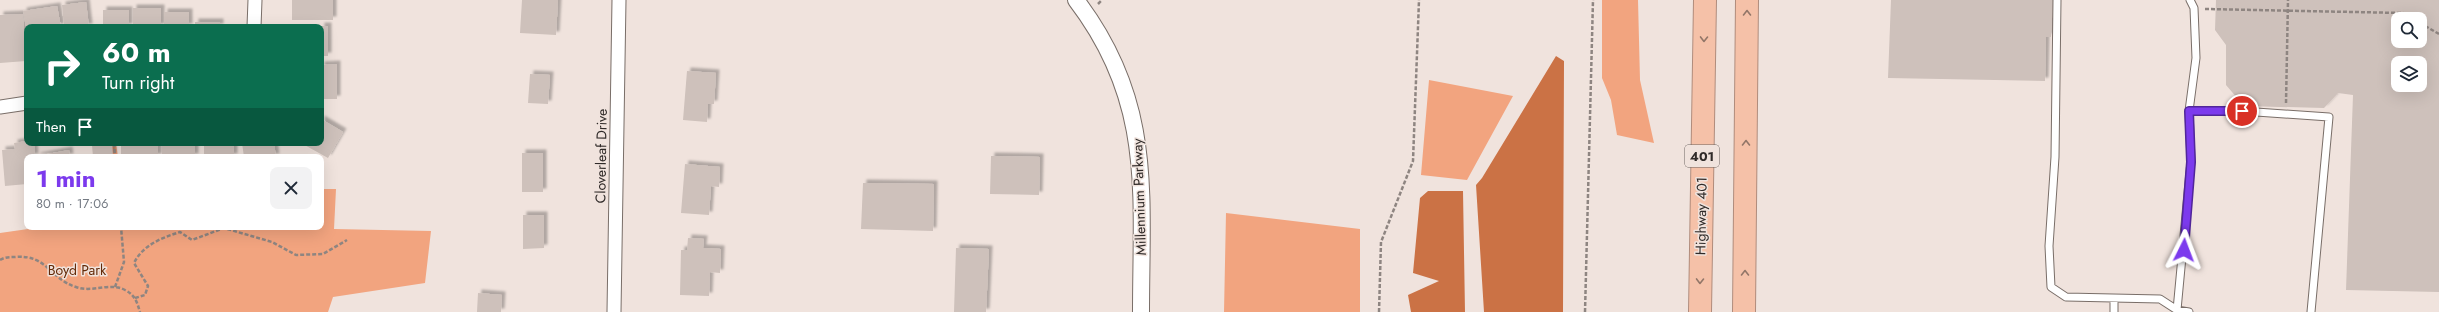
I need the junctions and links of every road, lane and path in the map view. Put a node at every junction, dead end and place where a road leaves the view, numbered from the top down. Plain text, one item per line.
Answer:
1 (255, 0) edge
2 (619, 0) edge
3 (1076, 0) edge
4 (1419, 0) edge
5 (1593, 0) edge
6 (1705, 0) edge
7 (1747, 0) edge
8 (2057, 0) edge
9 (2190, 0) edge
10 (2288, 0) edge
11 (2194, 8) junction
12 (2288, 10) junction
13 (2391, 13) edge
14 (254, 24) edge
15 (2427, 27) edge
16 (2439, 34) edge
17 (24, 103) edge
18 (0, 107) edge
19 (2189, 111) junction
20 (2287, 114) junction
21 (121, 230) edge
22 (219, 230) edge
23 (231, 230) edge
24 (347, 240) dead end
25 (0, 260) edge
26 (115, 287) junction
27 (135, 298) junction
28 (2114, 299) junction
29 (2177, 310) junction
30 (140, 312) edge
31 (614, 312) edge
32 (1141, 312) edge
33 (1379, 312) edge
34 (1585, 312) edge
35 (1700, 312) edge
36 (1744, 312) edge
37 (2114, 312) edge
38 (2190, 312) edge
39 (2312, 312) edge

1 - 14 street
2 - 31 street, Cloverleaf Drive
3 - 32 street, Millennium Parkway
4 - 33 path
5 - 34 path
6 -> 35 highway, Highway 401 / 401
36 -> 7 highway
8 - 28 lane
9 - 11 lane
10 - 12 path
11 - 12 path
11 - 19 lane
12 - 13 path
12 - 20 path
15 - 16 path
17 - 18 street
19 - 20 lane
19 - 29 lane
20 - 39 lane
21 - 26 path
22 - 27 path
23 - 24 path
25 - 26 path
26 - 27 path
27 - 30 path
28 - 29 lane
28 - 37 lane
29 - 38 lane

